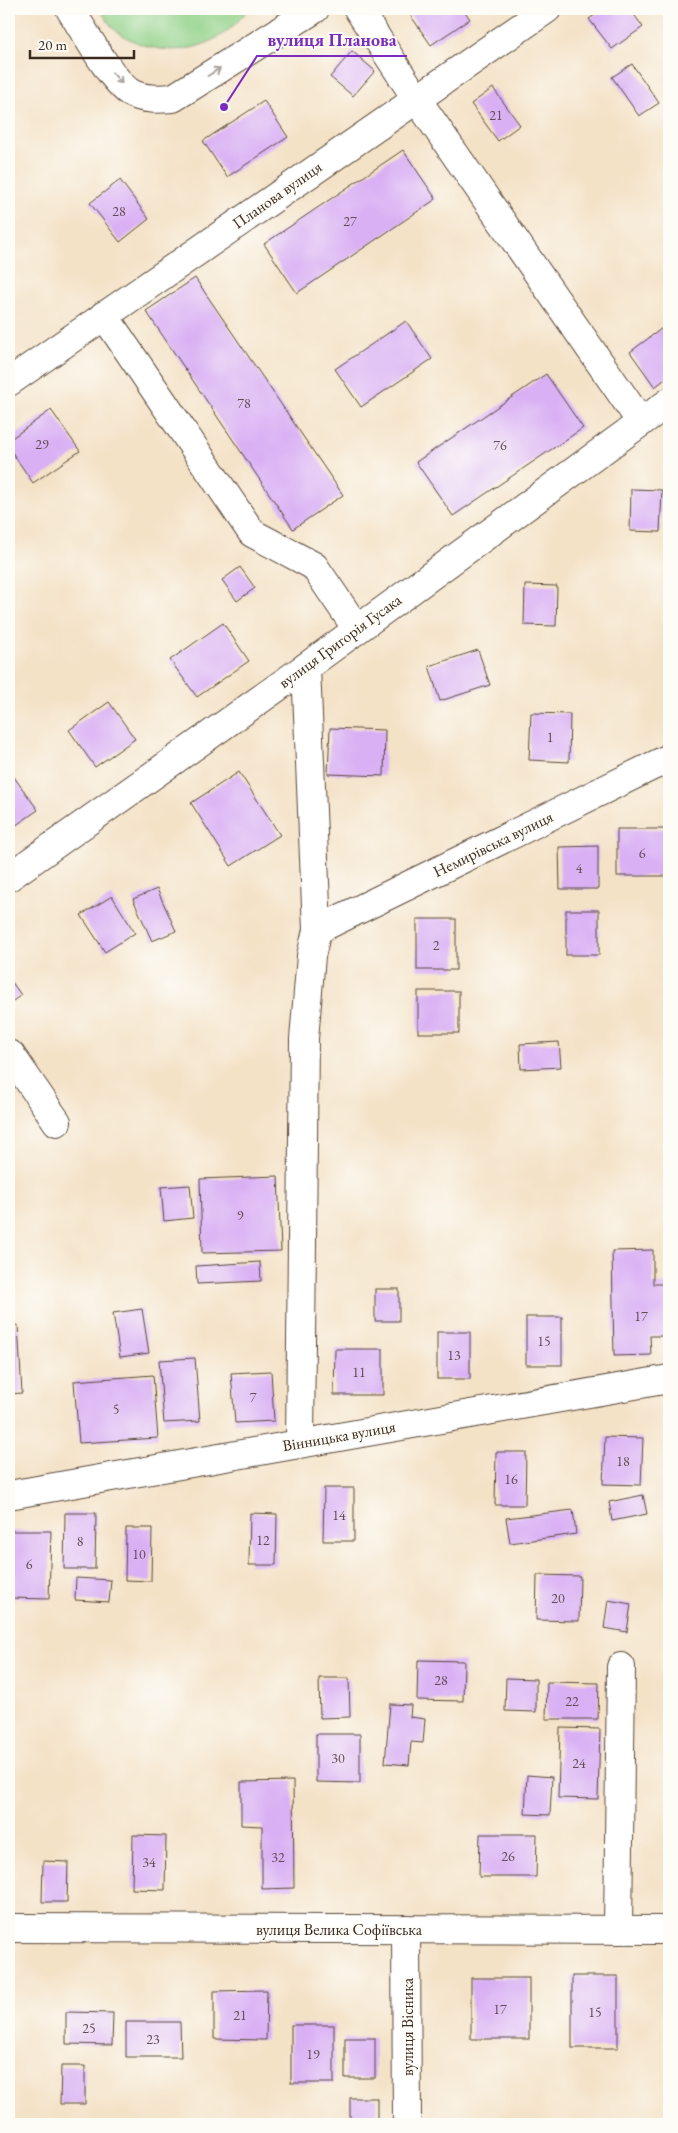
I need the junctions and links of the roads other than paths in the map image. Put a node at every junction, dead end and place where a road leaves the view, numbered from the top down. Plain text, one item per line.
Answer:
1 (70, 9) edge
2 (315, 9) edge
3 (358, 9) edge
4 (547, 9) edge
5 (416, 98) junction
6 (104, 315) junction
7 (9, 382) edge
8 (669, 402) edge
9 (641, 422) junction
10 (357, 629) junction
11 (306, 667) junction
12 (669, 758) edge
13 (9, 877) edge
14 (317, 930) junction
15 (9, 1057) edge
16 (57, 1122) dead end
17 (669, 1379) edge
18 (300, 1442) junction
19 (9, 1495) edge
20 (621, 1667) dead end
21 (9, 1928) edge
22 (406, 1929) junction
23 (618, 1930) junction
24 (669, 1930) edge
25 (407, 2124) edge

1 -> 2 street
3 - 5 street
4 - 5 street, Планова вулиця
5 - 6 street, Планова вулиця
5 - 9 street
6 - 7 street, Планова вулиця
6 - 10 street
8 - 9 street, вулиця Григорія Гусака
9 - 10 street, вулиця Григорія Гусака
10 - 11 street, вулиця Григорія Гусака
11 - 13 street, вулиця Григорія Гусака
11 - 14 street
12 - 14 street, Немирівська вулиця
14 - 18 street
15 - 16 street
17 - 18 street, Вінницька вулиця
18 - 19 street, Вінницька вулиця
20 - 23 street
21 - 22 street, вулиця Велика Софіївська
22 - 23 street, вулиця Велика Софіївська
22 - 25 street, вулиця Вісника
23 - 24 street, вулиця Велика Софіївська

